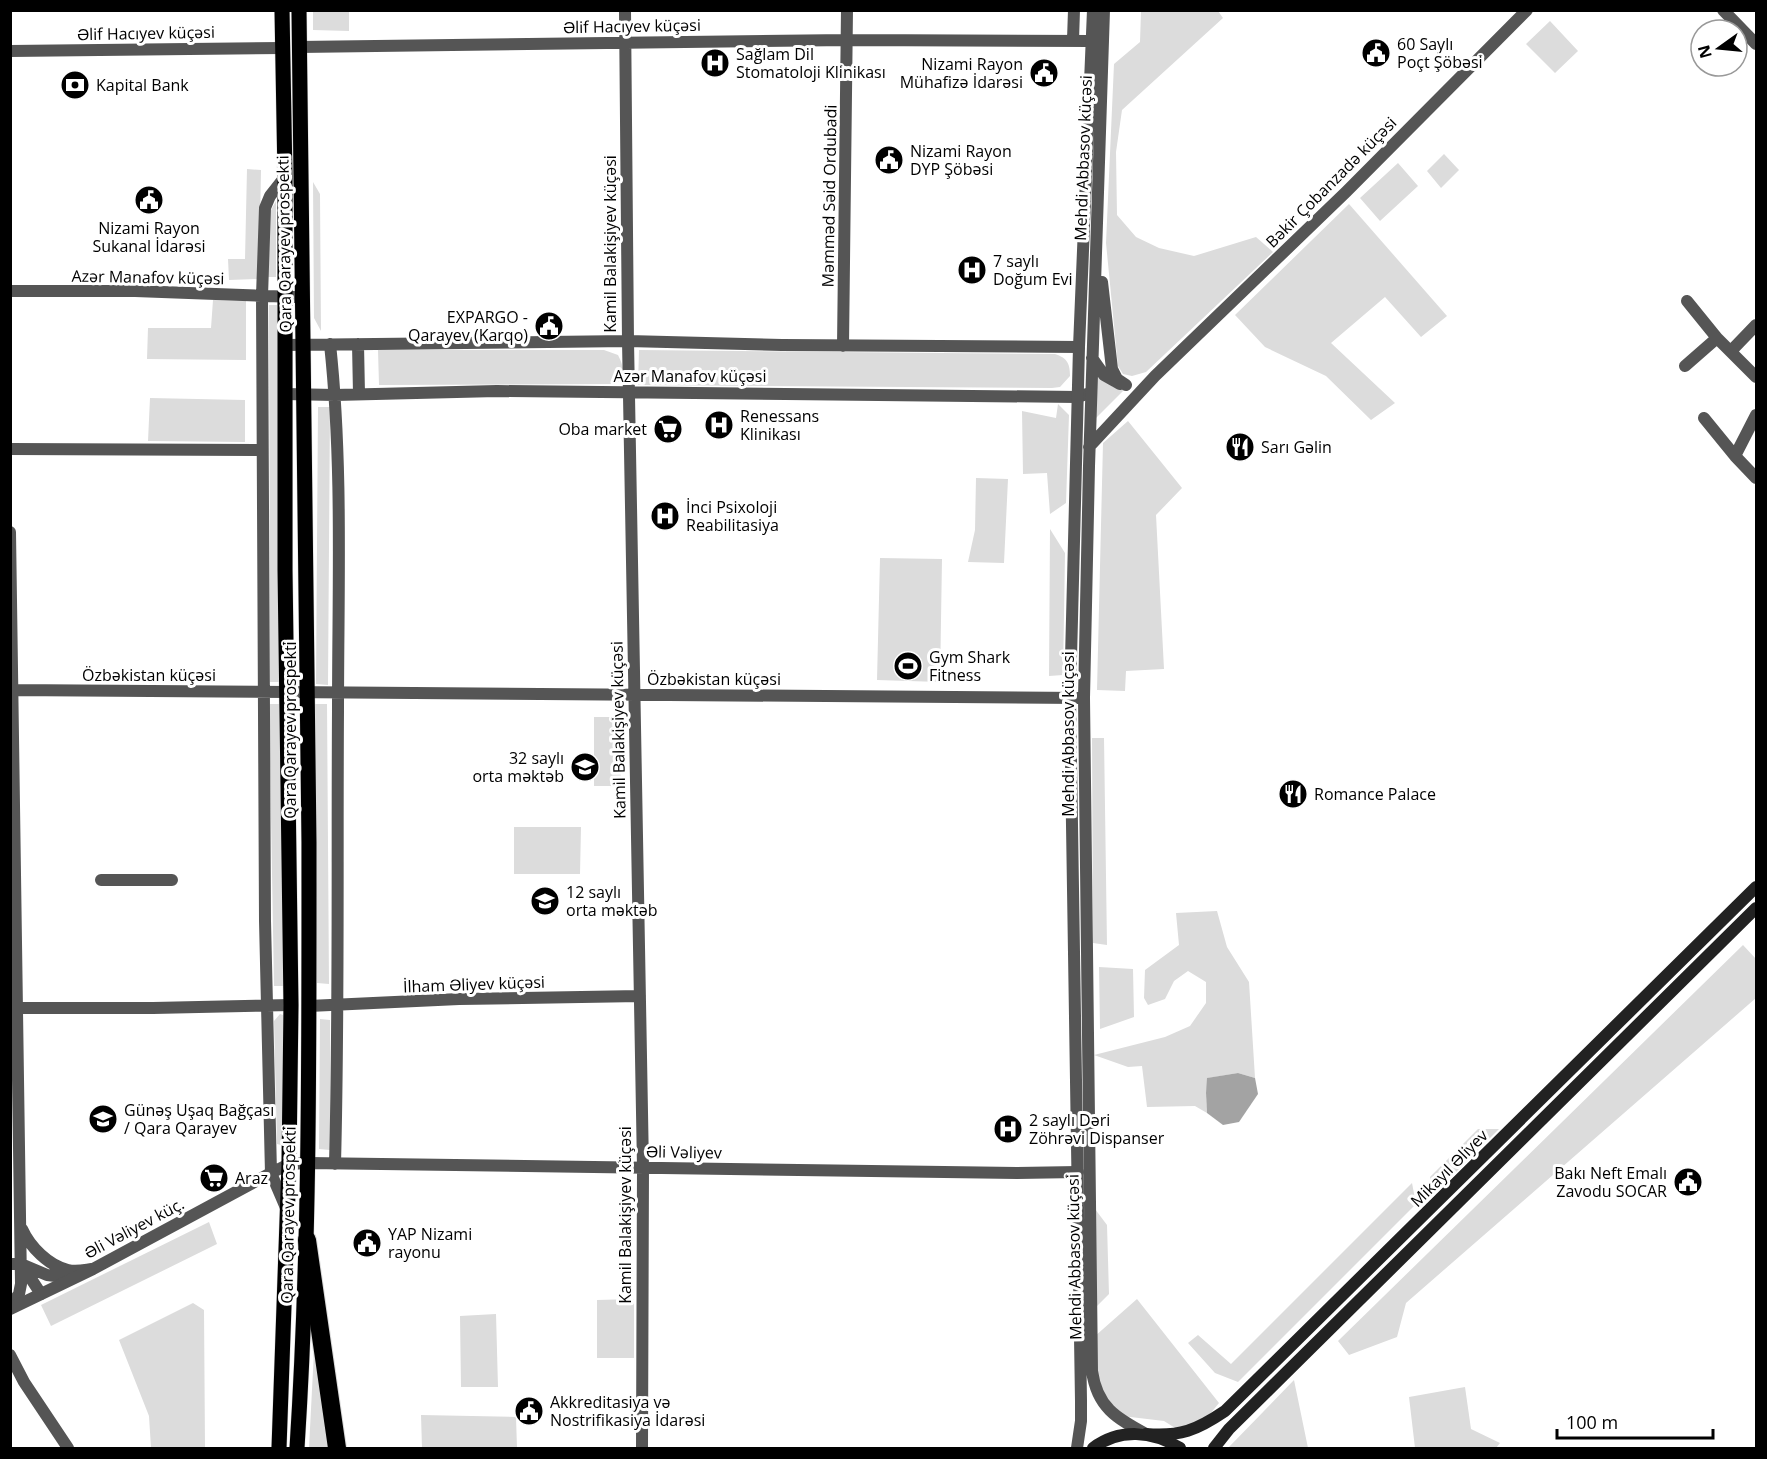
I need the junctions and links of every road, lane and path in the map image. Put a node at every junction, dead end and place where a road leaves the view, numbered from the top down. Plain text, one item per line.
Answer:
1 (282, 10) edge
2 (299, 10) edge
3 (625, 10) edge
4 (848, 10) edge
5 (1074, 10) edge
6 (1093, 10) edge
7 (1104, 10) edge
8 (1527, 10) edge
9 (1723, 10) edge
10 (848, 40) junction
11 (1073, 40) junction
12 (1092, 41) junction
13 (626, 43) junction
14 (1756, 44) edge
15 (299, 47) junction
16 (283, 48) junction
17 (10, 51) edge
18 (285, 177) junction
19 (1097, 232) junction
20 (10, 291) edge
21 (262, 296) junction
22 (302, 296) junction
23 (285, 297) junction
24 (1687, 301) dead end
25 (1756, 325) edge
26 (1717, 338) junction
27 (628, 341) junction
28 (303, 344) junction
29 (330, 344) junction
30 (358, 344) junction
31 (285, 345) junction
32 (843, 346) junction
33 (1079, 347) junction
34 (1731, 351) junction
35 (1093, 359) junction
36 (1685, 366) dead end
37 (1155, 375) junction
38 (1756, 377) edge
39 (1126, 385) junction
40 (1092, 390) junction
41 (629, 393) junction
42 (285, 394) junction
43 (303, 394) junction
44 (359, 394) junction
45 (335, 395) junction
46 (1077, 397) junction
47 (1756, 415) edge
48 (1704, 418) dead end
49 (1090, 430) junction
50 (1076, 441) junction
51 (1089, 447) junction
52 (10, 449) edge
53 (262, 450) junction
54 (1735, 456) junction
55 (1756, 478) edge
56 (10, 532) edge
57 (12, 690) edge
58 (263, 692) junction
59 (287, 692) junction
60 (308, 692) junction
61 (338, 693) junction
62 (634, 695) junction
63 (1070, 697) junction
64 (1084, 698) junction
65 (101, 880) dead end
66 (172, 880) dead end
67 (1756, 887) edge
68 (1756, 908) edge
69 (640, 996) junction
70 (291, 1005) junction
71 (267, 1006) junction
72 (309, 1006) junction
73 (338, 1006) junction
74 (18, 1008) junction
75 (14, 1056) edge
76 (308, 1163) junction
77 (290, 1164) junction
78 (335, 1164) junction
79 (643, 1167) junction
80 (1078, 1172) junction
81 (271, 1173) junction
82 (288, 1213) junction
83 (21, 1226) junction
84 (307, 1240) junction
85 (16, 1264) edge
86 (93, 1269) junction
87 (74, 1278) junction
88 (41, 1294) junction
89 (10, 1308) edge
90 (10, 1355) edge
91 (1146, 1434) junction
92 (68, 1449) edge
93 (279, 1449) edge
94 (297, 1449) edge
95 (337, 1449) edge
96 (642, 1449) edge
97 (1077, 1449) edge
98 (1093, 1449) edge
99 (1180, 1449) edge
100 (1214, 1449) edge

1 - 16 main road, Qara Qarayev prospekti
2 - 15 main road, Qara Qarayev prospekti
3 - 13 street, Kamil Balakişiyev küçəsi
4 - 10 street, Məmməd Səid Ordubadi
5 - 11 street
6 - 12 street, Mehdi Abbasov küçəsi
7 - 19 street, Mehdi Abbasov küçəsi
8 - 37 street, Bəkir Çobanzadə küçəsi
9 - 14 street
10 - 11 street, Əlif Hacıyev küçəsi
10 - 13 street, Əlif Hacıyev küçəsi
10 - 32 street, Məmməd Səid Ordubadi
11 - 12 street, Əlif Hacıyev küçəsi
12 - 33 street, Mehdi Abbasov küçəsi
13 - 15 street, Əlif Hacıyev küçəsi
13 - 27 street, Kamil Balakişiyev küçəsi
15 - 22 main road, Qara Qarayev prospekti
16 - 17 street, Əlif Hacıyev küçəsi
16 - 18 main road, Qara Qarayev prospekti
18 - 21 street
18 - 23 main road, Qara Qarayev prospekti
19 - 35 street, Mehdi Abbasov küçəsi
19 - 39 street
20 - 21 street, Azər Manafov küçəsi
21 - 23 street, Azər Manafov küçəsi
21 - 53 street
22 - 23 street, Azər Manafov küçəsi
22 - 28 main road, Qara Qarayev prospekti
23 - 31 main road, Qara Qarayev prospekti
24 - 26 street
25 - 34 street
26 - 34 street
26 - 36 street
27 - 30 street, Azər Manafov küçəsi
27 - 32 street, Azər Manafov küçəsi
27 - 41 street, Kamil Balakişiyev küçəsi
28 - 29 street, Azər Manafov küçəsi
28 - 31 street, Azər Manafov küçəsi
28 - 43 main road, Qara Qarayev prospekti
29 - 30 street, Azər Manafov küçəsi
29 - 45 street
30 - 44 street
31 - 42 main road, Qara Qarayev prospekti
32 - 33 street, Azər Manafov küçəsi
33 - 35 street
33 - 46 street, Mehdi Abbasov küçəsi
34 - 38 street
35 - 39 street
35 - 40 street, Mehdi Abbasov küçəsi
37 - 39 street
37 - 49 street
37 - 51 street
40 - 46 street, Azər Manafov küçəsi
40 - 49 street, Mehdi Abbasov küçəsi
41 - 44 street, Azər Manafov küçəsi
41 - 46 street, Azər Manafov küçəsi
41 - 62 street, Kamil Balakişiyev küçəsi
42 - 43 street, Azər Manafov küçəsi
42 - 59 main road, Qara Qarayev prospekti
43 - 45 street, Azər Manafov küçəsi
43 - 60 main road, Qara Qarayev prospekti
44 - 45 street, Azər Manafov küçəsi
45 - 61 street
46 - 50 street, Mehdi Abbasov küçəsi
47 - 54 street
48 - 54 street
49 - 50 street
49 - 51 street, Mehdi Abbasov küçəsi
50 - 63 street, Mehdi Abbasov küçəsi
51 - 64 street, Mehdi Abbasov küçəsi
52 - 53 street
53 - 58 street
54 - 55 street
56 - 57 street
57 - 58 street, Özbəkistan küçəsi
57 - 74 street
58 - 59 street, Özbəkistan küçəsi
58 - 71 street
59 - 60 street, Özbəkistan küçəsi
59 - 70 main road, Qara Qarayev prospekti
60 - 61 street, Özbəkistan küçəsi
60 - 72 main road, Qara Qarayev prospekti
61 - 62 street, Özbəkistan küçəsi
61 - 73 street
62 - 63 street, Özbəkistan küçəsi
62 - 69 street, Kamil Balakişiyev küçəsi
63 - 64 street, Özbəkistan küçəsi
63 - 80 street, Mehdi Abbasov küçəsi
64 - 91 street, Mehdi Abbasov küçəsi
65 - 66 street
67 - 91 main road, Mikayıl Əliyev
68 - 100 main road, Mikayıl Əliyev
69 - 73 street, İlham Əliyev küçəsi
69 - 79 street, Kamil Balakişiyev küçəsi
70 - 71 street
70 - 77 main road, Qara Qarayev prospekti
71 - 74 street
71 - 81 street
72 - 73 street, İlham Əliyev küçəsi
72 - 76 main road, Qara Qarayev prospekti
73 - 78 street
74 - 75 street
75 - 83 street
76 - 77 street, Əli Vəliyev
76 - 78 street, Əli Vəliyev
76 - 84 main road, Qara Qarayev prospekti
77 - 81 street, Əli Vəliyev küç.
77 - 82 main road, Qara Qarayev prospekti
78 - 79 street, Əli Vəliyev
79 - 80 street, Əli Vəliyev
79 - 96 street, Kamil Balakişiyev küçəsi
80 - 97 street, Mehdi Abbasov küçəsi
81 - 82 street
81 - 86 street, Əli Vəliyev küç.
82 - 93 main road, Qara Qarayev prospekti
83 - 85 street
83 - 86 street
84 - 94 main road, Qara Qarayev prospekti
84 - 95 highway
85 - 87 street
85 - 88 street
85 - 89 street
86 - 87 street, Əli Vəliyev küç.
87 - 88 street, Əli Vəliyev küç.
88 - 89 street, Əli Vəliyev küç.
90 - 92 street
91 - 98 main road, Mikayıl Əliyev
91 - 99 main road

